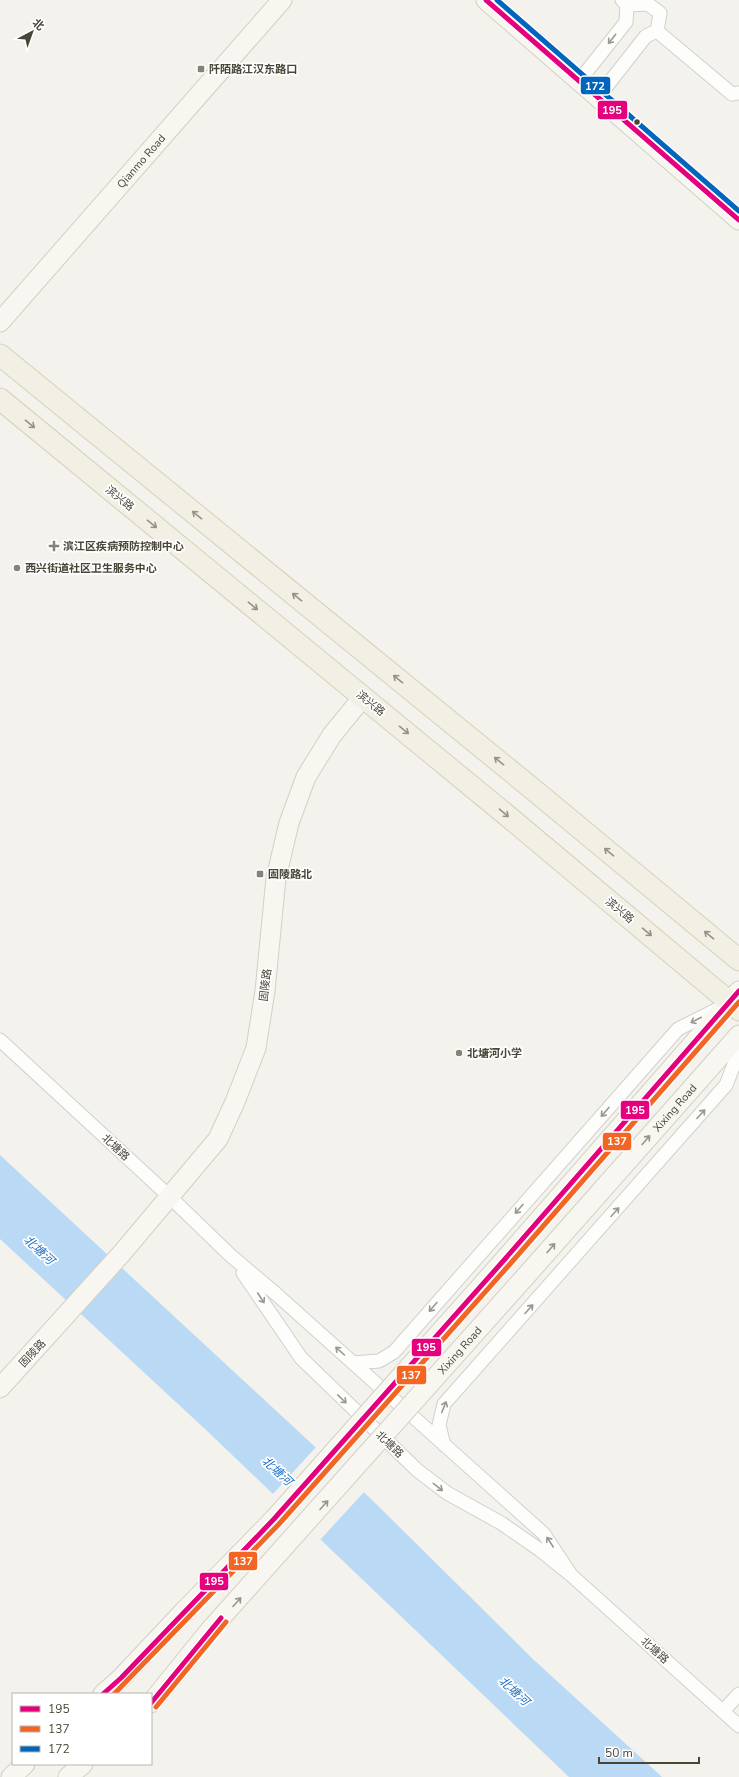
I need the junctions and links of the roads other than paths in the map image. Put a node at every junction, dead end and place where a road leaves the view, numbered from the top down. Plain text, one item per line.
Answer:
1 (282, 0) edge
2 (486, 0) edge
3 (624, 3) edge
4 (657, 31) junction
5 (579, 81) junction
6 (739, 93) edge
7 (598, 97) junction
8 (737, 216) edge
9 (0, 322) edge
10 (0, 354) edge
11 (0, 399) edge
12 (363, 697) junction
13 (739, 960) edge
14 (736, 1001) edge
15 (739, 1034) edge
16 (0, 1040) edge
17 (739, 1052) edge
18 (170, 1197) junction
19 (230, 1255) junction
20 (353, 1363) junction
21 (0, 1388) edge
22 (444, 1445) junction
23 (571, 1575) junction
24 (104, 1693) edge
25 (739, 1694) edge
26 (152, 1702) edge
27 (723, 1711) junction
28 (739, 1726) edge
29 (24, 1765) edge
30 (82, 1765) edge
31 (11, 1777) edge
32 (68, 1777) edge

1 - 9 main road, Qianmo Road
2 - 5 main road
3 - 4 street
3 -> 5 street
4 - 6 street
4 - 7 street
5 - 7 main road
7 - 8 main road
13 -> 10 main road
11 -> 12 main road, 滨兴路
12 -> 14 main road, 滨兴路
12 - 18 main road, 固陵路
14 -> 20 street
14 - 24 main road, bridge
26 -> 15 main road, Xixing Road, bridge
16 - 18 street, 北塘路
22 -> 17 street, Xixing Road
18 - 19 street, 北塘路
18 - 21 main road, 固陵路
20 -> 19 street, 北塘路
19 -> 23 street, 北塘路
20 - 22 street, 北塘路
23 -> 22 street, 北塘路
23 - 27 street, 北塘路
25 - 27 street
27 - 28 street, 北塘路
29 - 31 main road
30 - 32 main road

